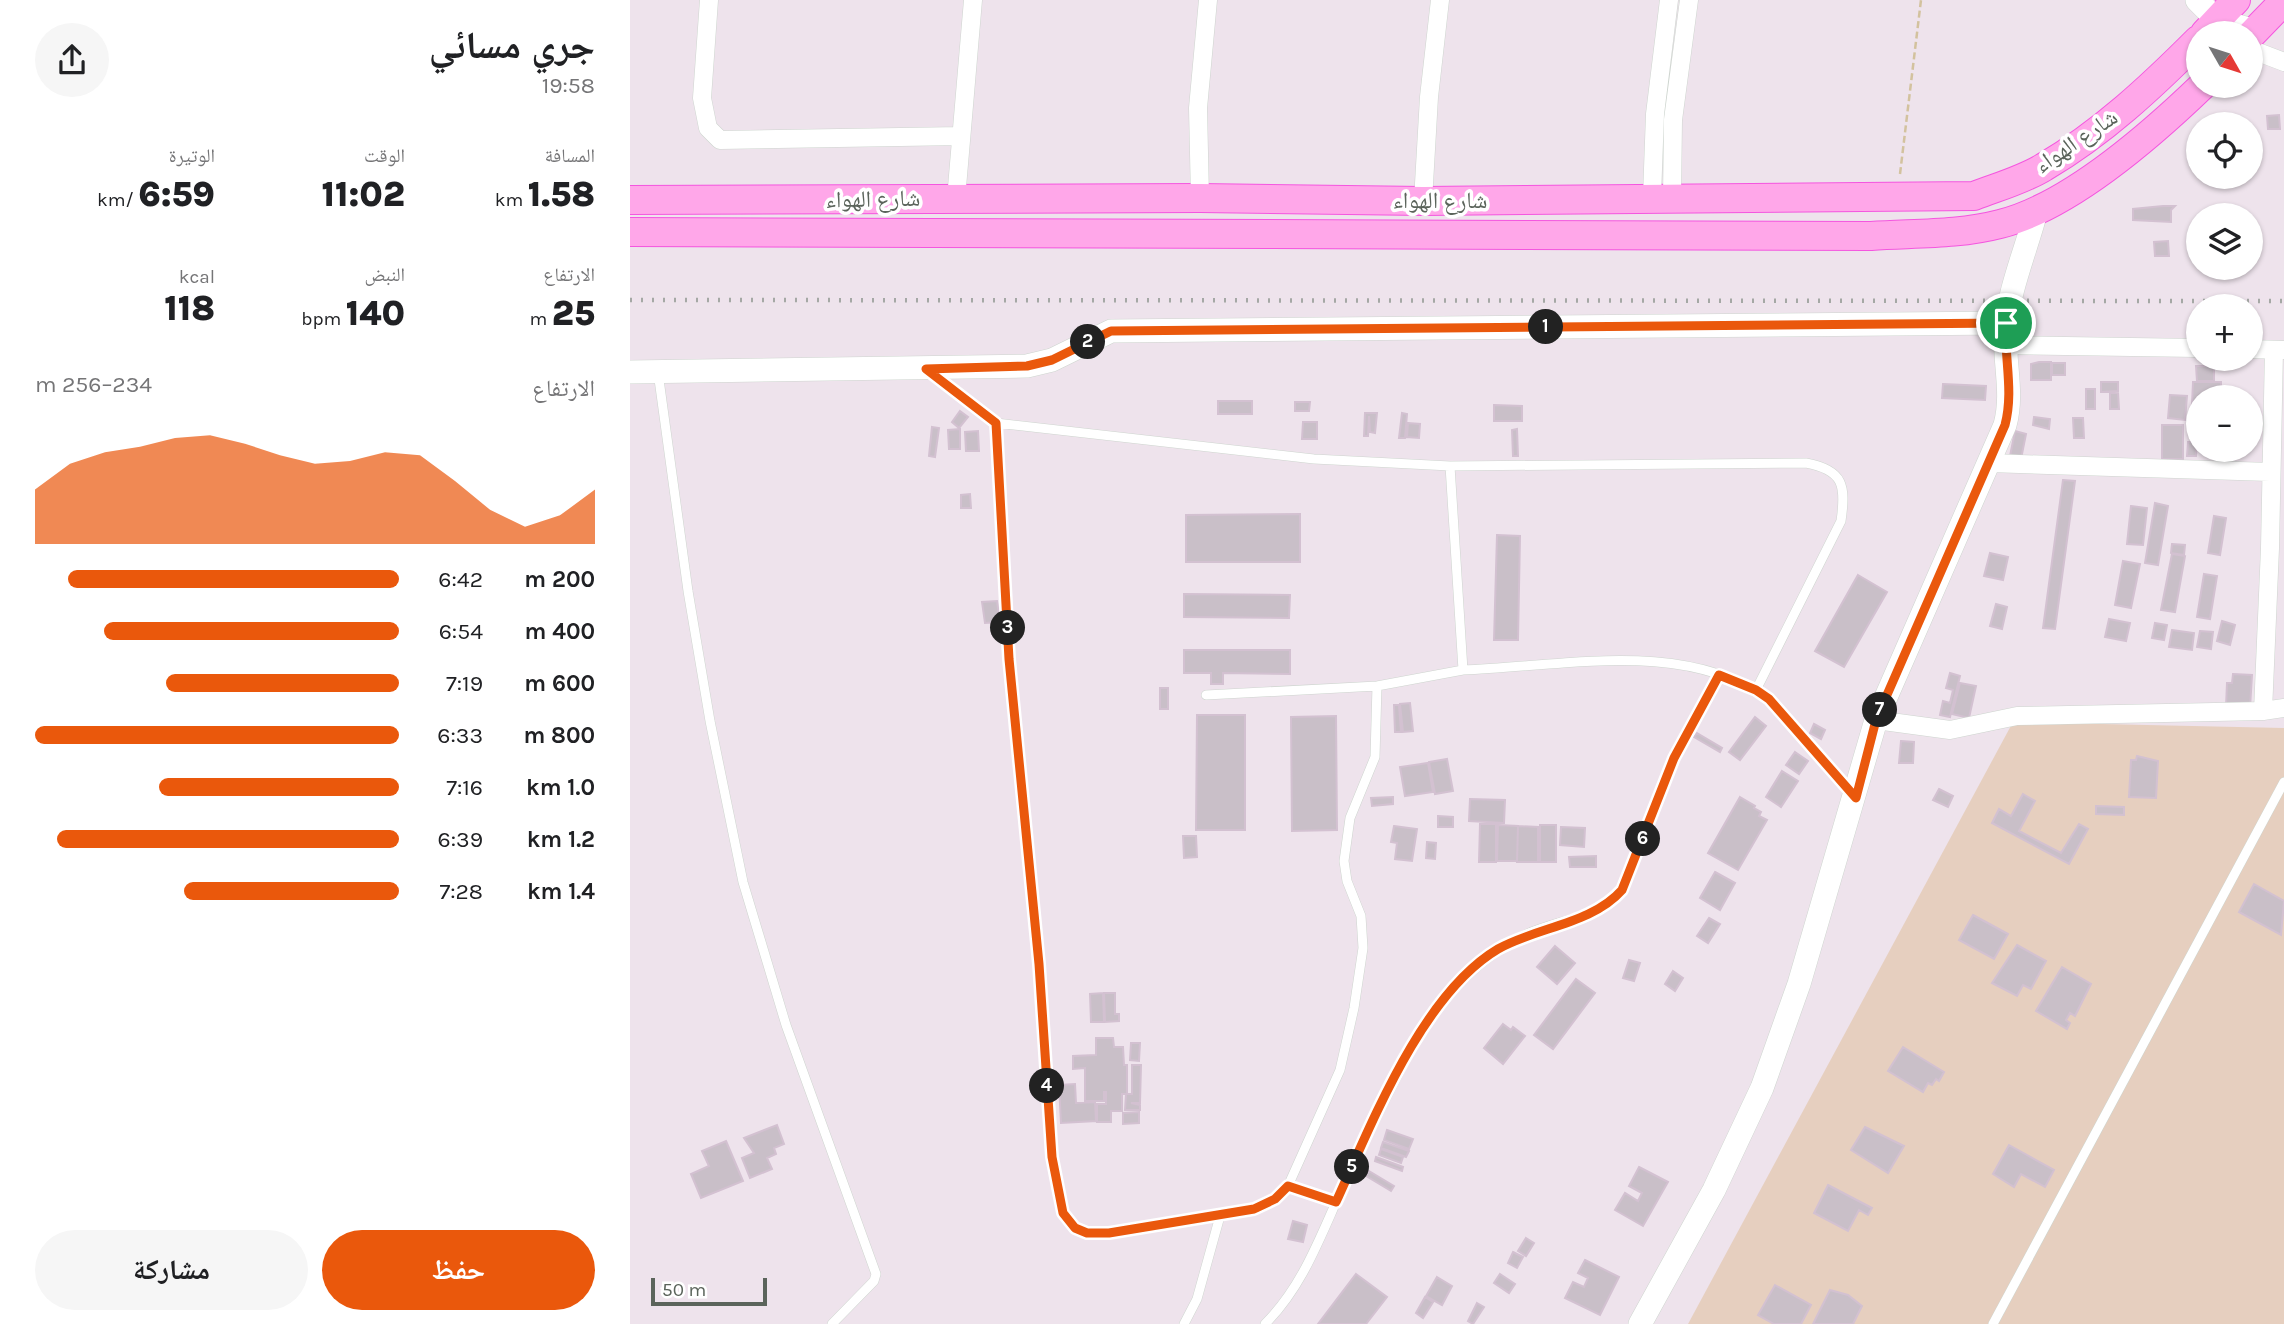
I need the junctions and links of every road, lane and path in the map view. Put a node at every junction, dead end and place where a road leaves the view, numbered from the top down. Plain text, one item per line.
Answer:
1 (709, 0) edge
2 (963, 0) edge
3 (973, 0) edge
4 (1208, 0) edge
5 (1440, 0) edge
6 (1669, 0) edge
7 (1689, 0) edge
8 (1921, 0) edge
9 (2197, 0) edge
10 (2236, 0) edge
11 (2284, 1) edge
12 (2204, 21) edge
13 (2216, 21) edge
14 (2263, 26) edge
15 (2263, 47) edge
16 (2186, 52) edge
17 (2284, 62) edge
18 (2188, 98) edge
19 (961, 133) junction
20 (1662, 197) junction
21 (1200, 198) junction
22 (1898, 198) junction
23 (956, 199) junction
24 (630, 200) edge
25 (1423, 201) junction
26 (2036, 212) junction
27 (630, 232) edge
28 (2005, 334) junction
29 (2186, 347) edge
30 (2279, 350) edge
31 (926, 369) junction
32 (630, 372) edge
33 (658, 372) junction
34 (996, 423) junction
35 (1989, 463) junction
36 (1450, 466) junction
37 (2270, 472) junction
38 (2277, 548) edge
39 (1463, 670) junction
40 (1719, 675) junction
41 (1377, 686) junction
42 (1756, 690) junction
43 (1206, 695) dead end
44 (2284, 708) edge
45 (2263, 711) junction
46 (1876, 720) junction
47 (2284, 782) edge
48 (1856, 798) junction
49 (1288, 1186) junction
50 (1336, 1202) junction
51 (1220, 1216) junction
52 (831, 1324) edge
53 (1184, 1324) edge
54 (1265, 1324) edge
55 (1640, 1324) edge
56 (1993, 1324) edge

1 - 19 street
2 - 19 street
3 - 19 street
4 - 21 street
5 - 25 street
6 - 20 street
7 - 20 street
8 - 22 path
9 - 12 street
10 - 13 main road, شارع الهواء
11 - 14 main road
15 - 17 street
16 - 22 main road, شارع الهواء
18 - 26 main road, شارع الهواء
19 - 23 street
20 - 22 main road, شارع الهواء
20 - 25 main road, شارع الهواء
21 - 23 main road, شارع الهواء
21 - 25 main road, شارع الهواء
23 - 24 main road, شارع الهواء
26 - 27 main road, شارع الهواء
26 - 28 street
28 - 29 street
28 - 31 street
28 - 35 street
30 - 37 street
31 - 33 street
31 - 34 lane
32 - 33 street
33 - 52 lane
34 - 36 lane
34 - 51 lane
35 - 37 street
35 - 46 street
36 - 39 lane
36 - 42 lane
37 - 38 street
38 - 45 street
39 - 40 lane
39 - 41 lane
40 - 42 lane
40 - 50 lane
41 - 43 lane
41 - 49 lane
42 - 48 lane
44 - 45 street
45 - 46 street
46 - 48 street
47 - 56 lane
48 - 55 street
49 - 50 lane
49 - 51 lane
50 - 54 lane
51 - 53 lane

